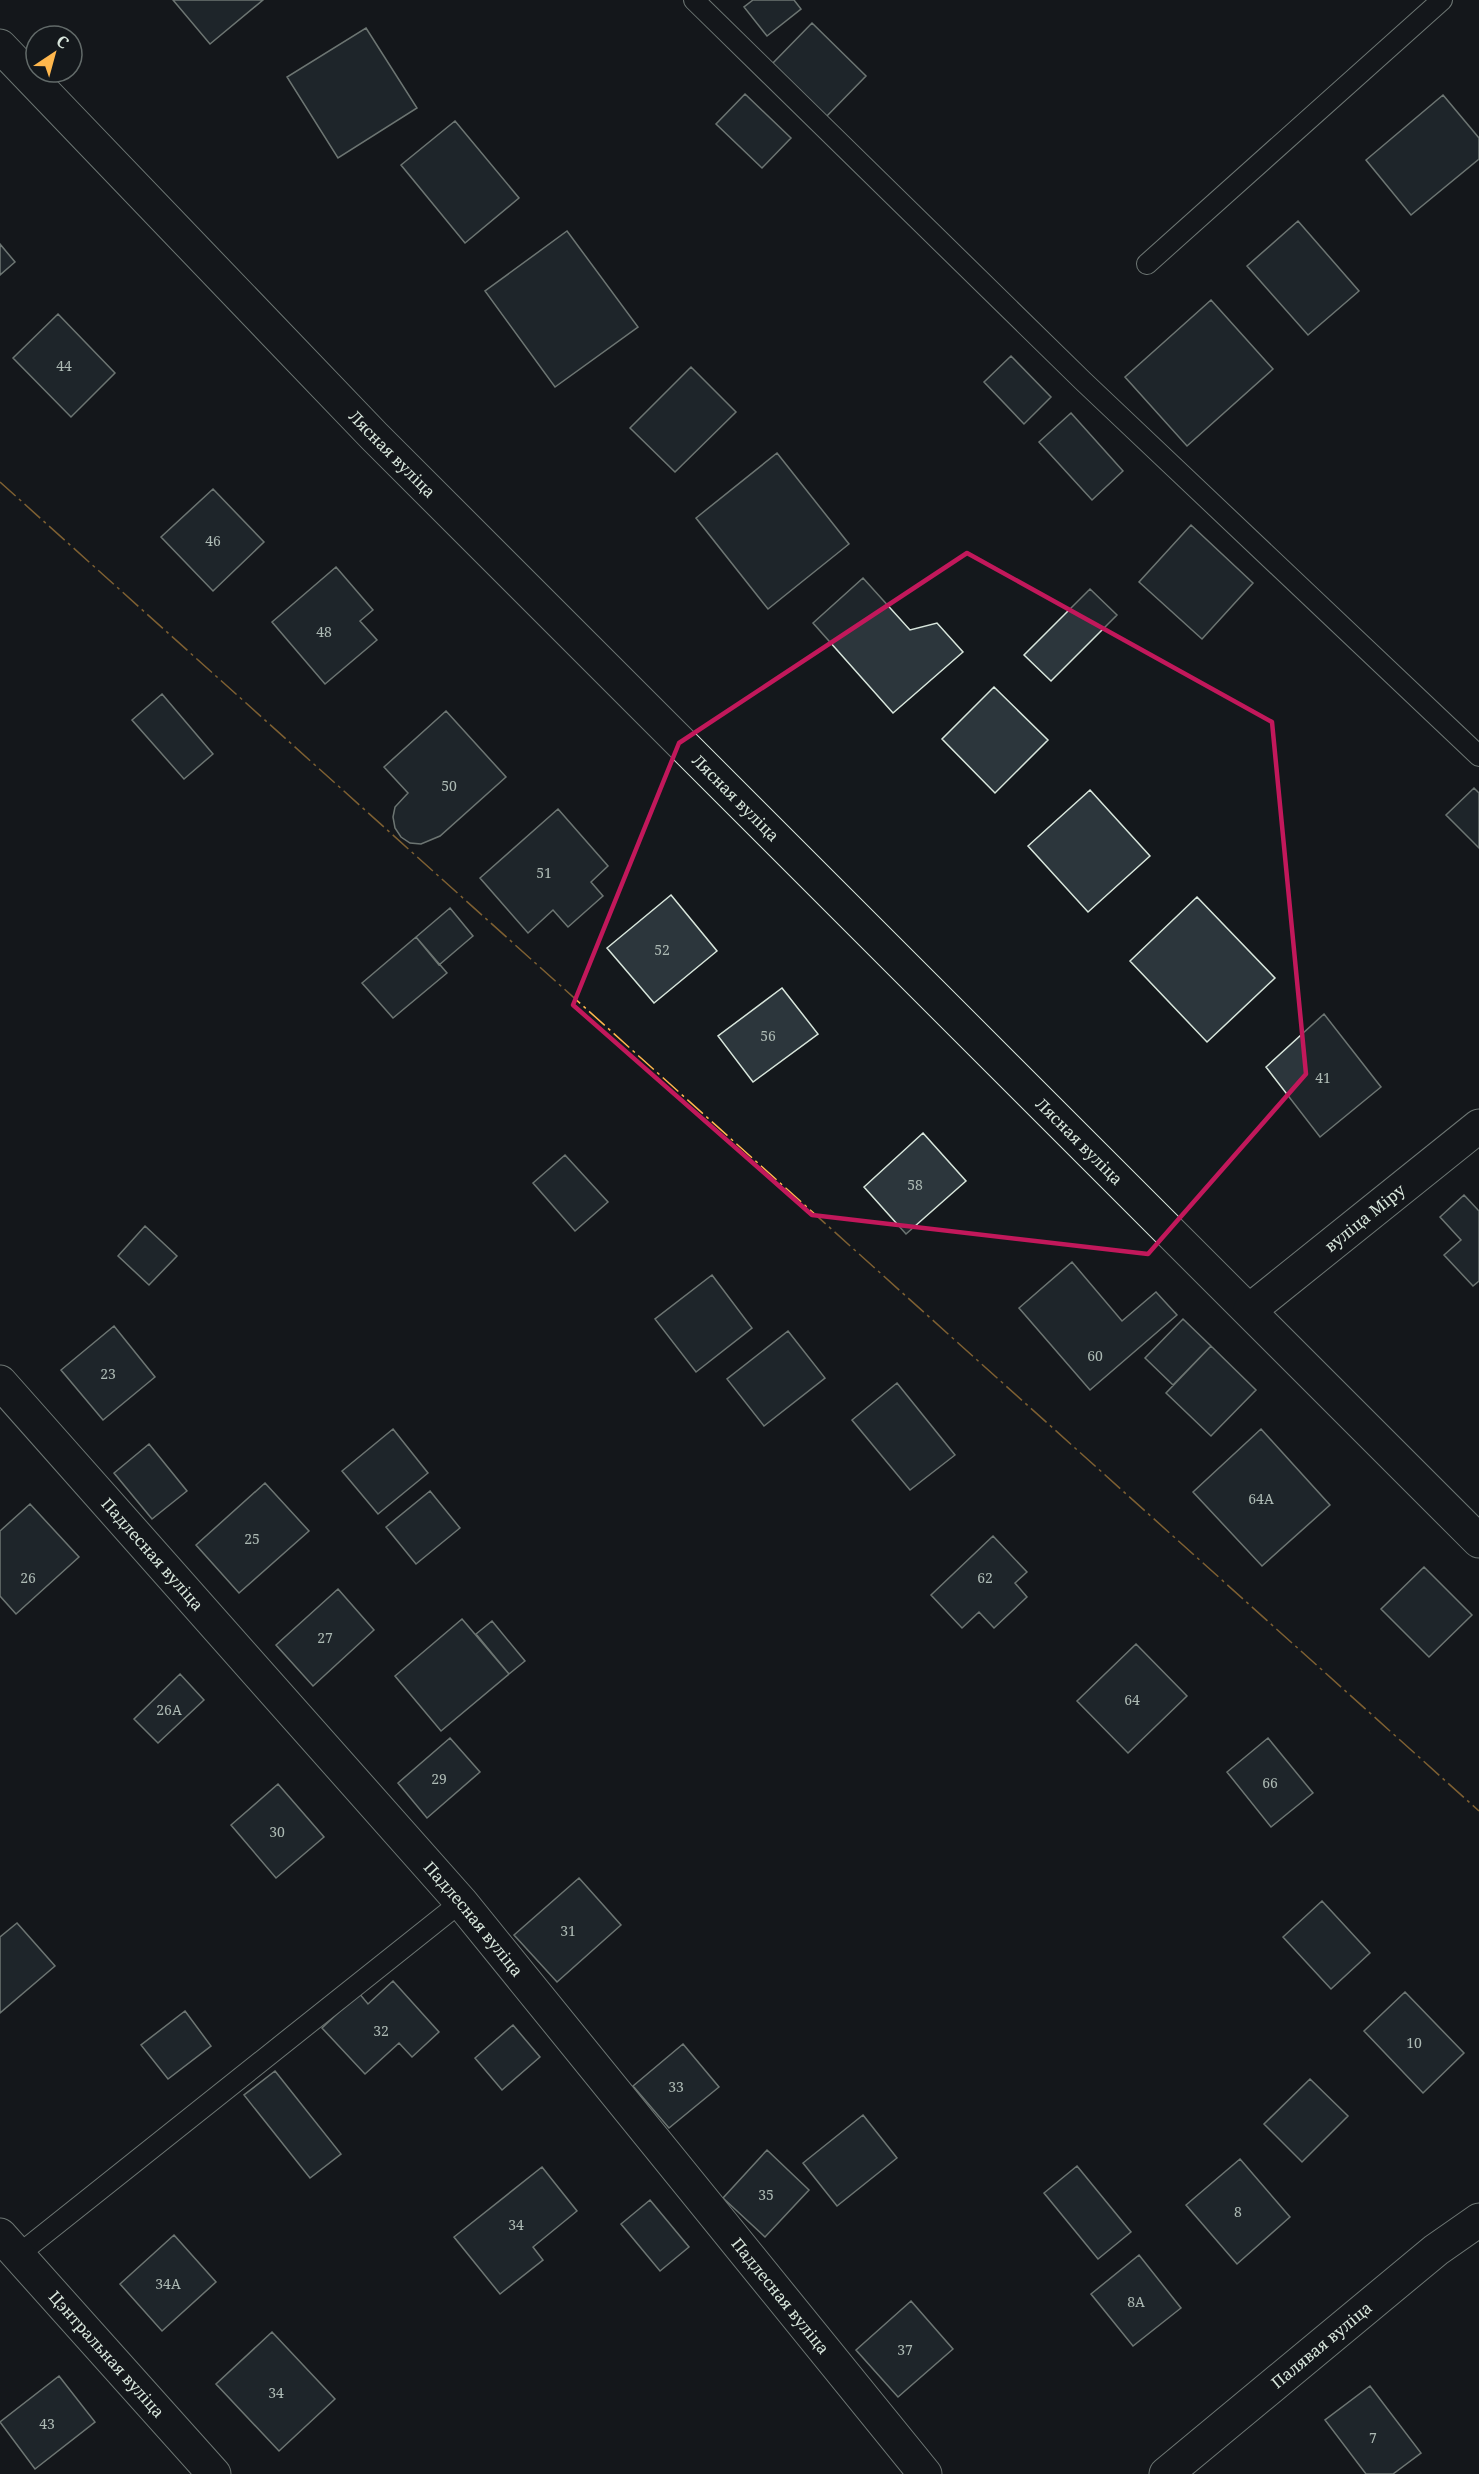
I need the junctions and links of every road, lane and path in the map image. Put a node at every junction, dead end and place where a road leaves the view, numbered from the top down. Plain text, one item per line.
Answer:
1 (694, 0) edge
2 (1442, 0) edge
3 (0, 46) edge
4 (1147, 264) dead end
5 (1479, 756) edge
6 (1479, 1126) edge
7 (1250, 1310) junction
8 (0, 1382) edge
9 (1479, 1541) edge
10 (461, 1902) junction
11 (1479, 2220) edge
12 (9, 2245) edge
13 (214, 2474) edge
14 (925, 2474) edge
15 (1166, 2474) edge

1 - 5 lane
2 - 4 lane
3 - 7 street, Лясная вуліца
6 - 7 street, вуліца Міру
7 - 9 street, Лясная вуліца
8 - 10 street, Падлесная вуліца
10 - 12 lane
10 - 14 street, Падлесная вуліца
11 - 15 street, Палявая вуліца
12 - 13 street, Цэнтральная вуліца

